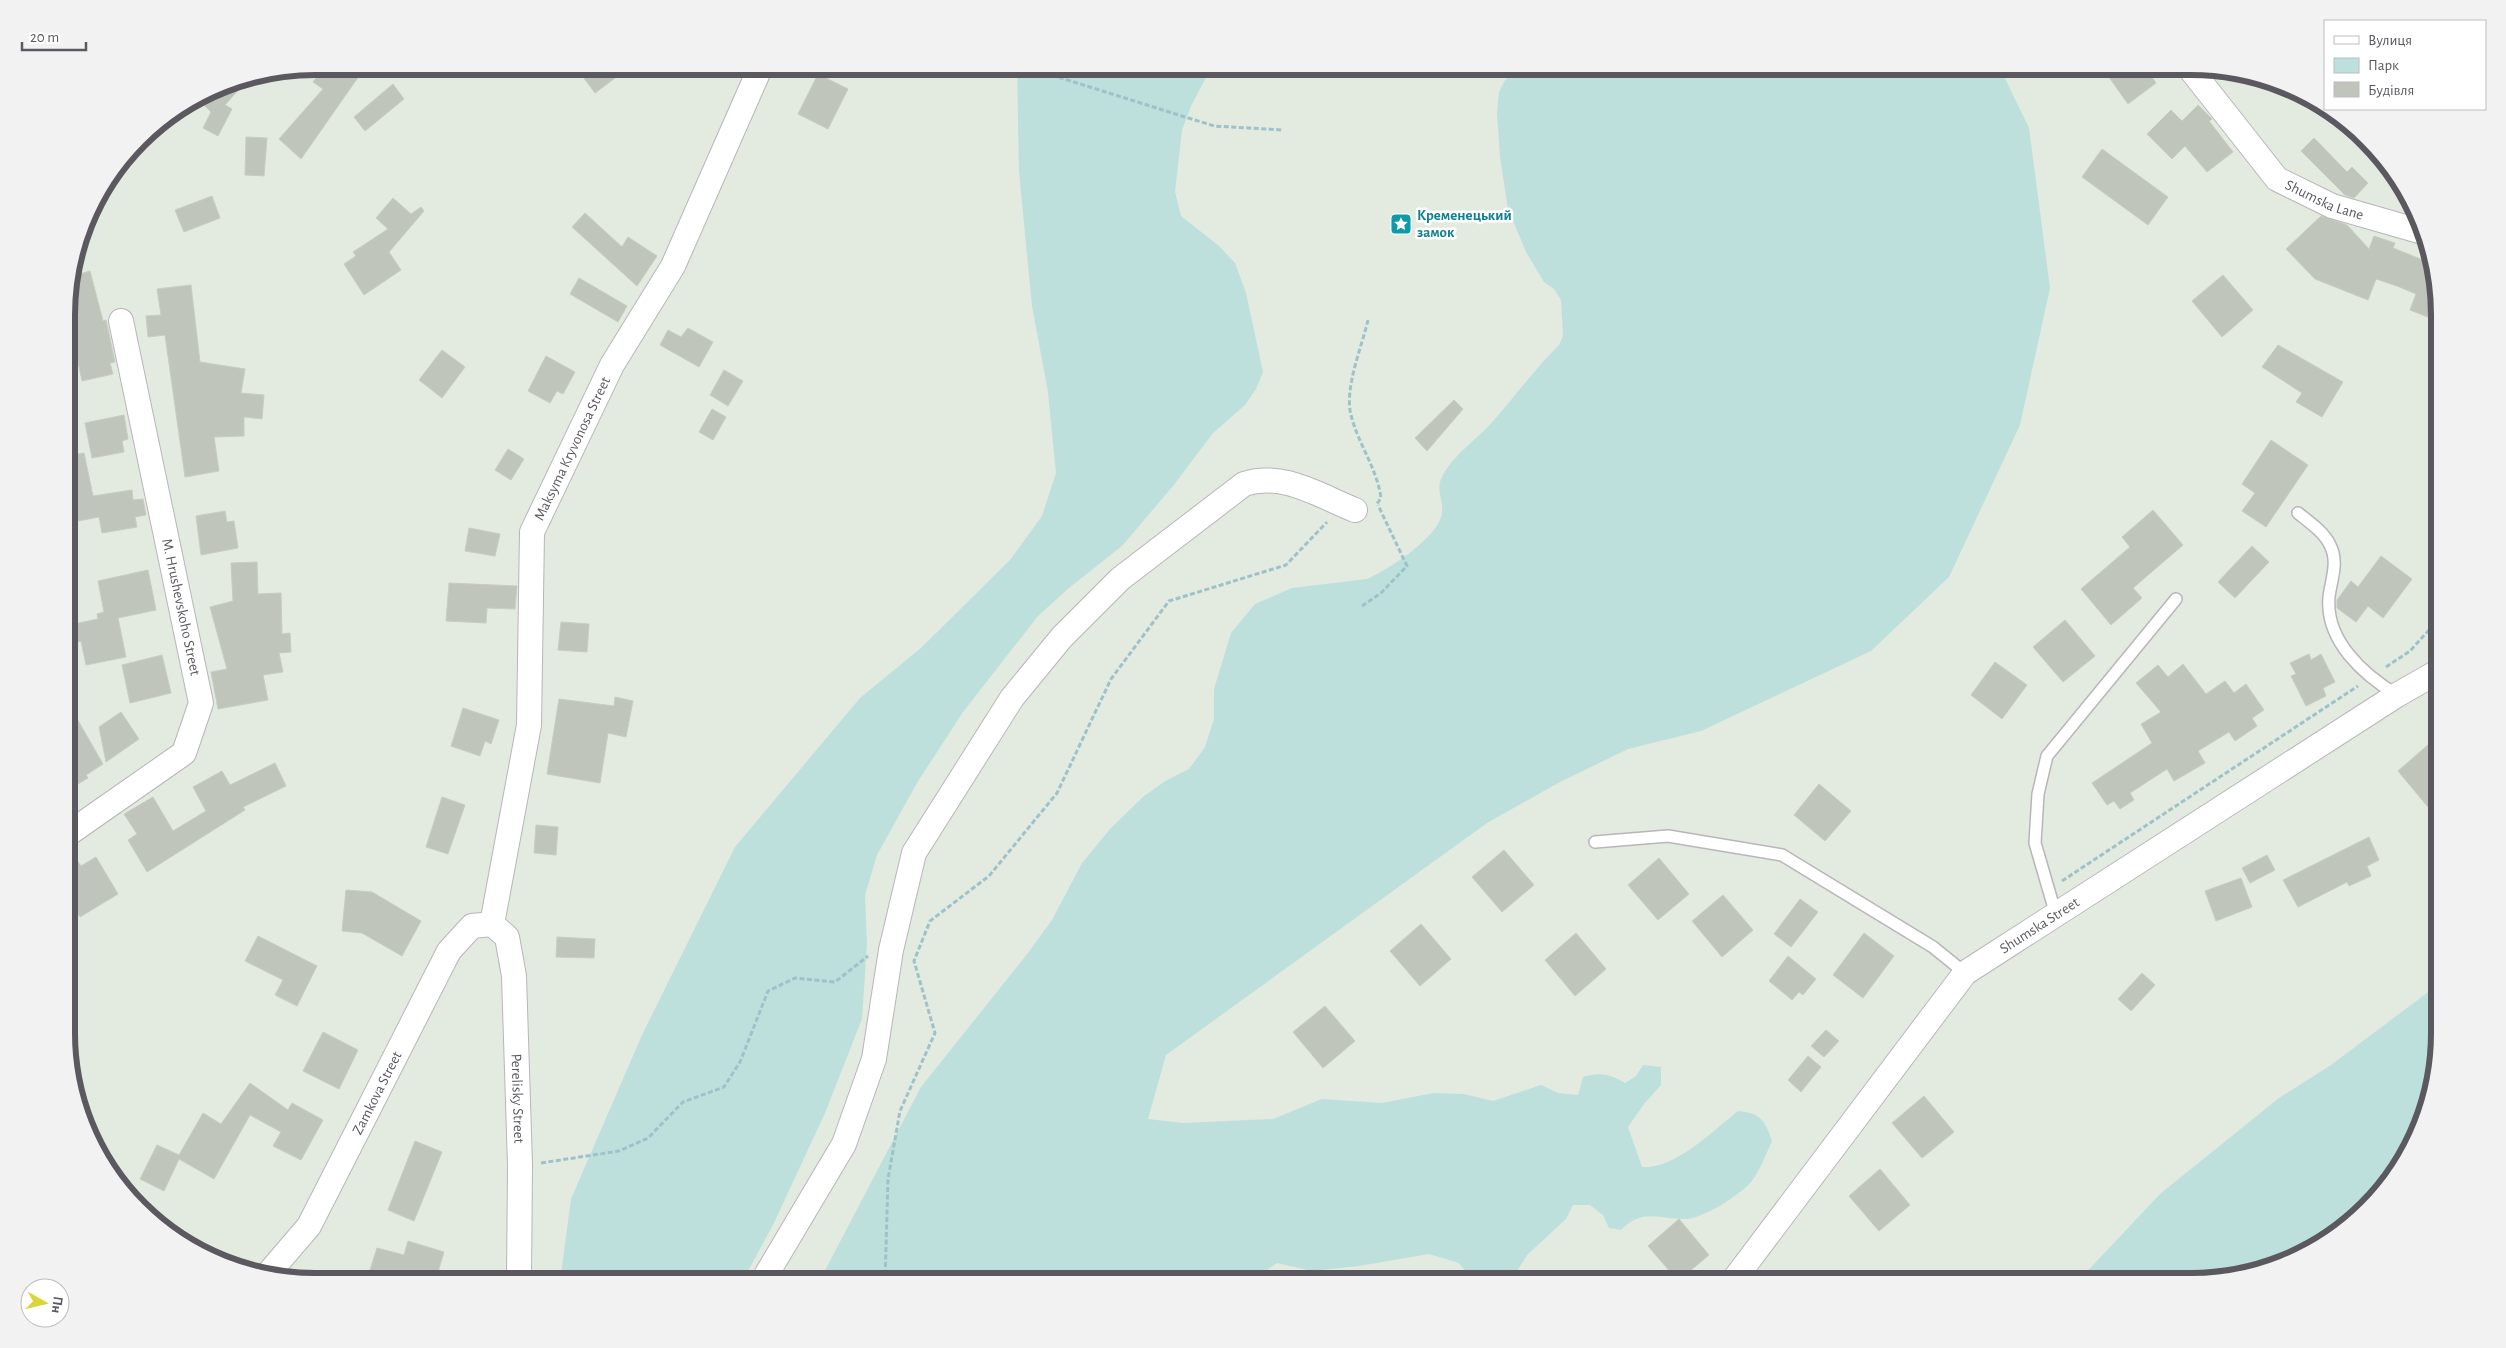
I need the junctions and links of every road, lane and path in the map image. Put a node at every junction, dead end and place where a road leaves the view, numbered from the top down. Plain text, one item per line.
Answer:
1 (757, 75) edge
2 (1052, 75) edge
3 (2195, 75) edge
4 (1283, 130) dead end
5 (2415, 230) edge
6 (1368, 320) dead end
7 (121, 321) dead end
8 (1359, 507) junction
9 (2298, 512) dead end
10 (2176, 599) dead end
11 (1362, 606) dead end
12 (2431, 628) edge
13 (2431, 676) edge
14 (2372, 677) junction
15 (2398, 695) junction
16 (75, 829) edge
17 (1595, 842) dead end
18 (2048, 890) junction
19 (2056, 915) junction
20 (492, 924) junction
21 (891, 950) junction
22 (1965, 973) junction
23 (520, 1165) junction
24 (273, 1269) edge
25 (519, 1273) edge
26 (767, 1273) edge
27 (885, 1273) edge
28 (1739, 1273) edge

1 - 20 street, Maksyma Kryvonosa Street
2 - 4 path
3 - 5 street, Shumska Lane
6 - 8 path
7 - 16 street, M. Hrushevskoho Street
8 - 11 path
8 - 21 street
8 - 27 path
9 - 14 lane
10 - 18 lane
12 - 14 path
13 - 15 street, Shumska Street
14 - 15 lane
14 - 18 path
15 - 19 street, Shumska Street
17 - 22 lane
18 - 19 lane
19 - 22 street, Shumska Street
20 - 23 street, Perelisky Street
20 - 24 street, Zamkova Street
21 - 23 path
21 - 26 street
22 - 28 street, Shumska Street
23 - 25 street, Perelisky Street

